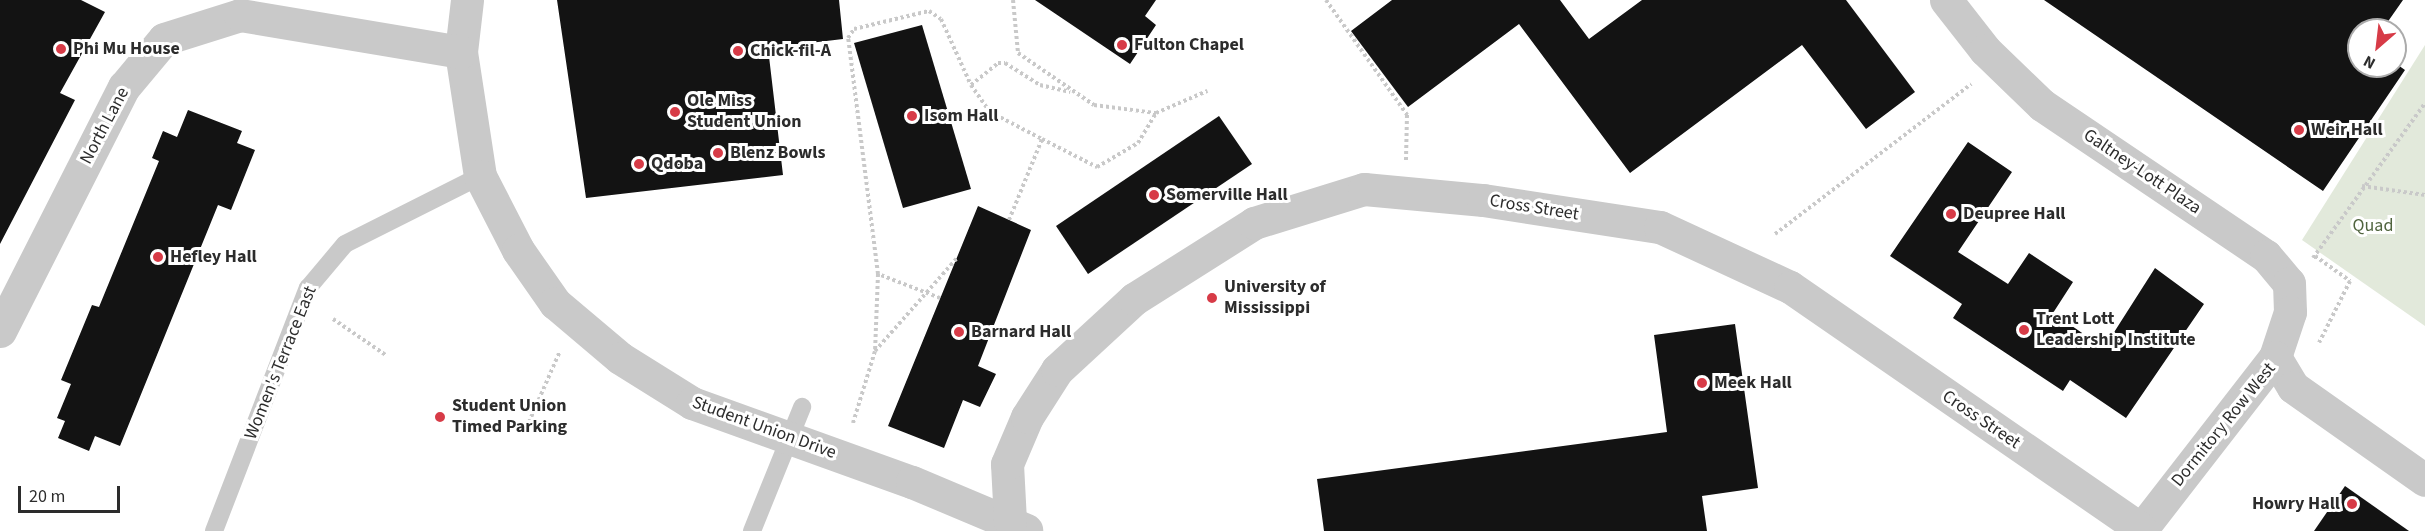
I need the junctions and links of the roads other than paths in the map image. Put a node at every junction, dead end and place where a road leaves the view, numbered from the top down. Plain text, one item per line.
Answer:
1 (467, 0) edge
2 (1946, 0) edge
3 (461, 52) junction
4 (480, 176) junction
5 (0, 331) edge
6 (2275, 357) junction
7 (802, 407) dead end
8 (790, 438) junction
9 (2425, 480) edge
10 (1016, 528) edge
11 (2140, 530) edge
12 (214, 531) edge
13 (752, 531) edge

1 - 3 street, Student Union Drive
2 - 6 street, Galtney-Lott Plaza
3 - 4 street, Student Union Drive
3 - 5 street, North Lane
4 - 8 street, Student Union Drive
4 - 12 lane, Women's Terrace East
6 - 9 street, Dormitory Row West
6 - 11 street, Dormitory Row West
7 - 8 lane
8 - 10 street, Student Union Drive
8 - 13 lane
10 - 11 street, Cross Street

